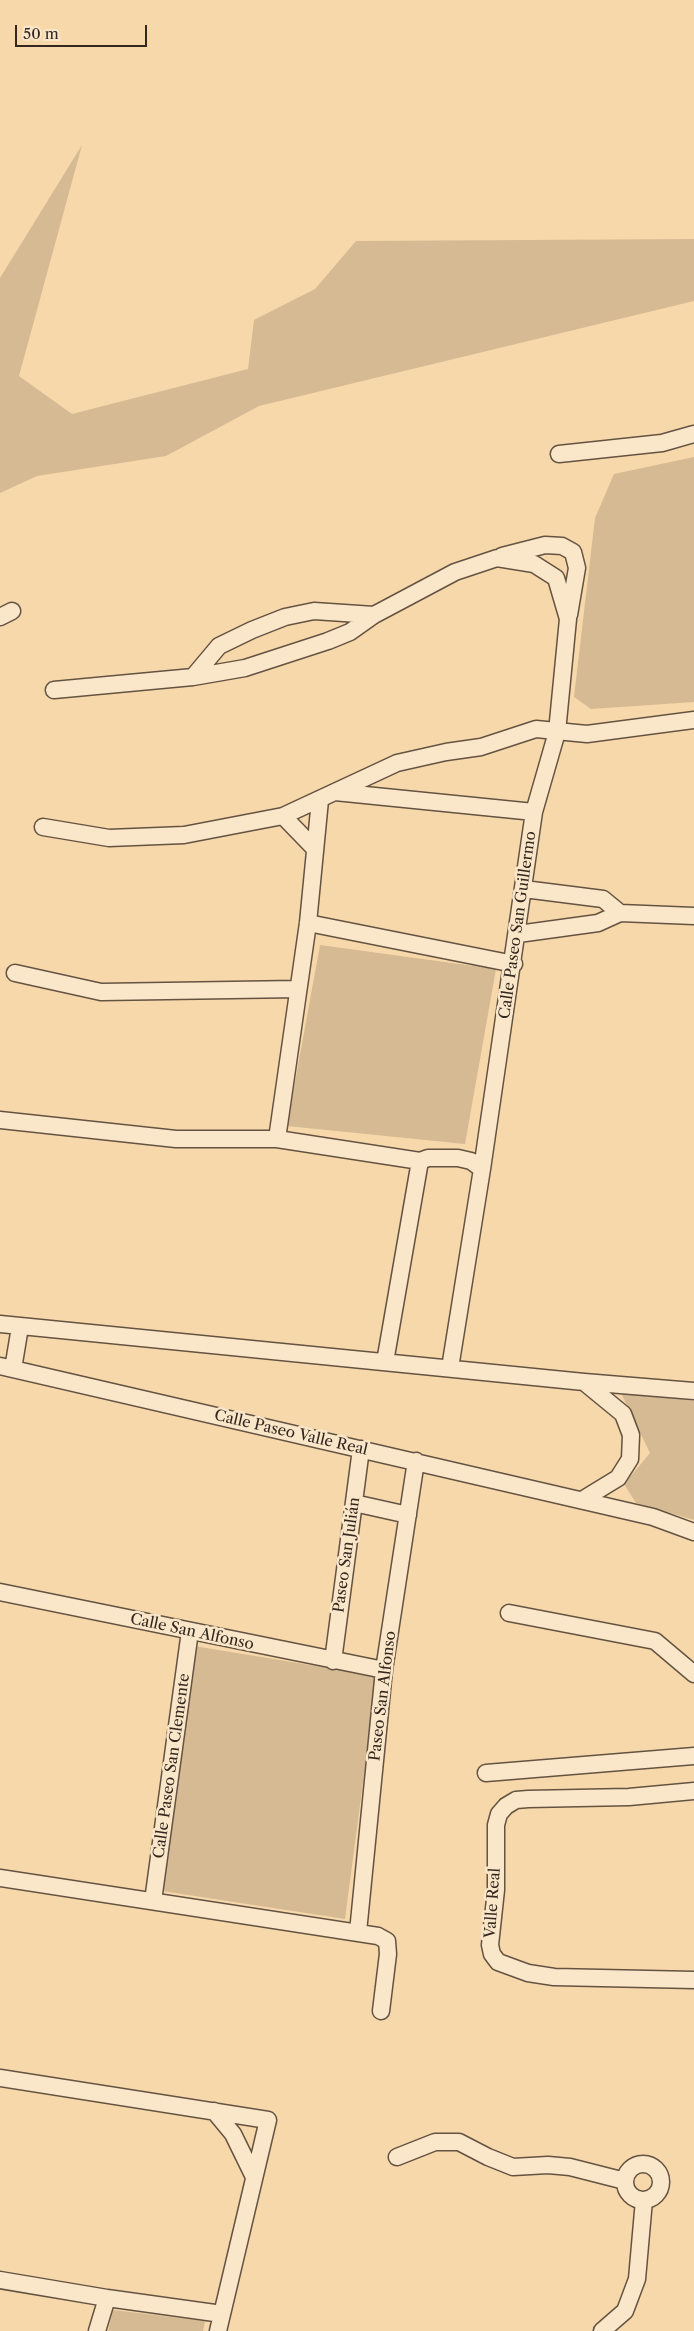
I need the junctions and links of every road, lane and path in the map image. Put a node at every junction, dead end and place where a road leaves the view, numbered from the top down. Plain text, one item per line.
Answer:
1 (694, 434) edge
2 (559, 454) dead end
3 (497, 558) junction
4 (374, 615) junction
5 (568, 620) junction
6 (194, 677) junction
7 (54, 690) dead end
8 (694, 720) edge
9 (556, 732) junction
10 (335, 792) junction
11 (320, 800) junction
12 (534, 812) junction
13 (283, 816) junction
14 (43, 827) dead end
15 (315, 849) junction
16 (524, 888) junction
17 (620, 913) junction
18 (694, 916) edge
19 (308, 923) junction
20 (518, 934) junction
21 (514, 964) junction
22 (15, 973) dead end
23 (297, 989) junction
24 (0, 1120) edge
25 (277, 1139) junction
26 (420, 1161) junction
27 (482, 1169) junction
28 (0, 1324) edge
29 (20, 1327) junction
30 (385, 1362) junction
31 (7, 1367) edge
32 (450, 1368) junction
33 (584, 1382) junction
34 (694, 1391) edge
35 (361, 1449) junction
36 (416, 1461) junction
37 (582, 1500) junction
38 (354, 1503) junction
39 (408, 1515) junction
40 (694, 1532) edge
41 (0, 1592) edge
42 (508, 1613) dead end
43 (190, 1631) junction
44 (333, 1661) junction
45 (384, 1670) junction
46 (694, 1674) edge
47 (694, 1756) edge
48 (486, 1773) dead end
49 (694, 1791) edge
50 (0, 1878) edge
51 (153, 1901) junction
52 (358, 1932) junction
53 (694, 1980) edge
54 (381, 2011) dead end
55 (0, 2078) edge
56 (214, 2111) junction
57 (397, 2158) dead end
58 (254, 2177) junction
59 (625, 2181) junction
60 (644, 2200) junction
61 (0, 2280) edge
62 (107, 2298) junction
63 (222, 2314) junction
64 (97, 2331) edge
65 (218, 2331) edge
66 (602, 2331) edge

1 - 2 street
3 - 4 street
3 - 5 street
3 - 5 street, Calle Paseo San Guillermo
4 - 6 street
4 - 6 street
5 - 9 street, Calle Paseo San Guillermo
6 - 7 street
8 - 9 street
9 - 10 street
9 - 12 street, Calle Paseo San Guillermo
10 - 11 street
10 - 12 street
11 - 13 street
11 - 15 street
12 - 16 street, Calle Paseo San Guillermo
13 - 14 street
13 - 15 street
15 - 19 street
16 - 17 street
16 - 20 street, Calle Paseo San Guillermo
17 - 18 street
17 - 20 street
19 - 21 street
19 - 23 street
20 - 21 street, Calle Paseo San Guillermo
21 - 27 street, Calle Paseo San Guillermo
22 - 23 street
23 - 25 street
24 - 25 street
25 - 26 street
26 - 27 street
26 - 30 street
27 - 32 street, Calle Paseo San Guillermo
28 - 29 street
29 - 30 street
29 - 31 street
30 - 32 street
31 - 35 street, Calle Paseo Valle Real
32 - 33 street
33 - 34 street
33 - 37 street
35 - 36 street, Calle Paseo Valle Real
35 - 38 street, Paseo San Julián
36 - 37 street, Calle Paseo Valle Real
36 - 39 street, Paseo San Alfonso
37 - 40 street, Calle Paseo Valle Real
38 - 39 street
38 - 44 street, Paseo San Julián
39 - 45 street, Paseo San Alfonso
41 - 43 street, Calle San Alfonso
42 - 46 street
43 - 44 street, Calle San Alfonso
43 - 51 street, Calle Paseo San Clemente
44 - 45 street, Calle San Alfonso
45 - 52 street, Paseo San Alfonso
47 - 48 street
49 - 53 street, Valle Real
50 - 51 street
51 - 52 street
52 - 54 street
55 - 56 street
56 - 58 street
56 - 58 street
57 - 59 street
58 - 63 street
59 - 60 street
59 - 60 street
60 - 66 street
61 - 62 street
62 - 63 street
62 - 64 street
63 - 65 street

